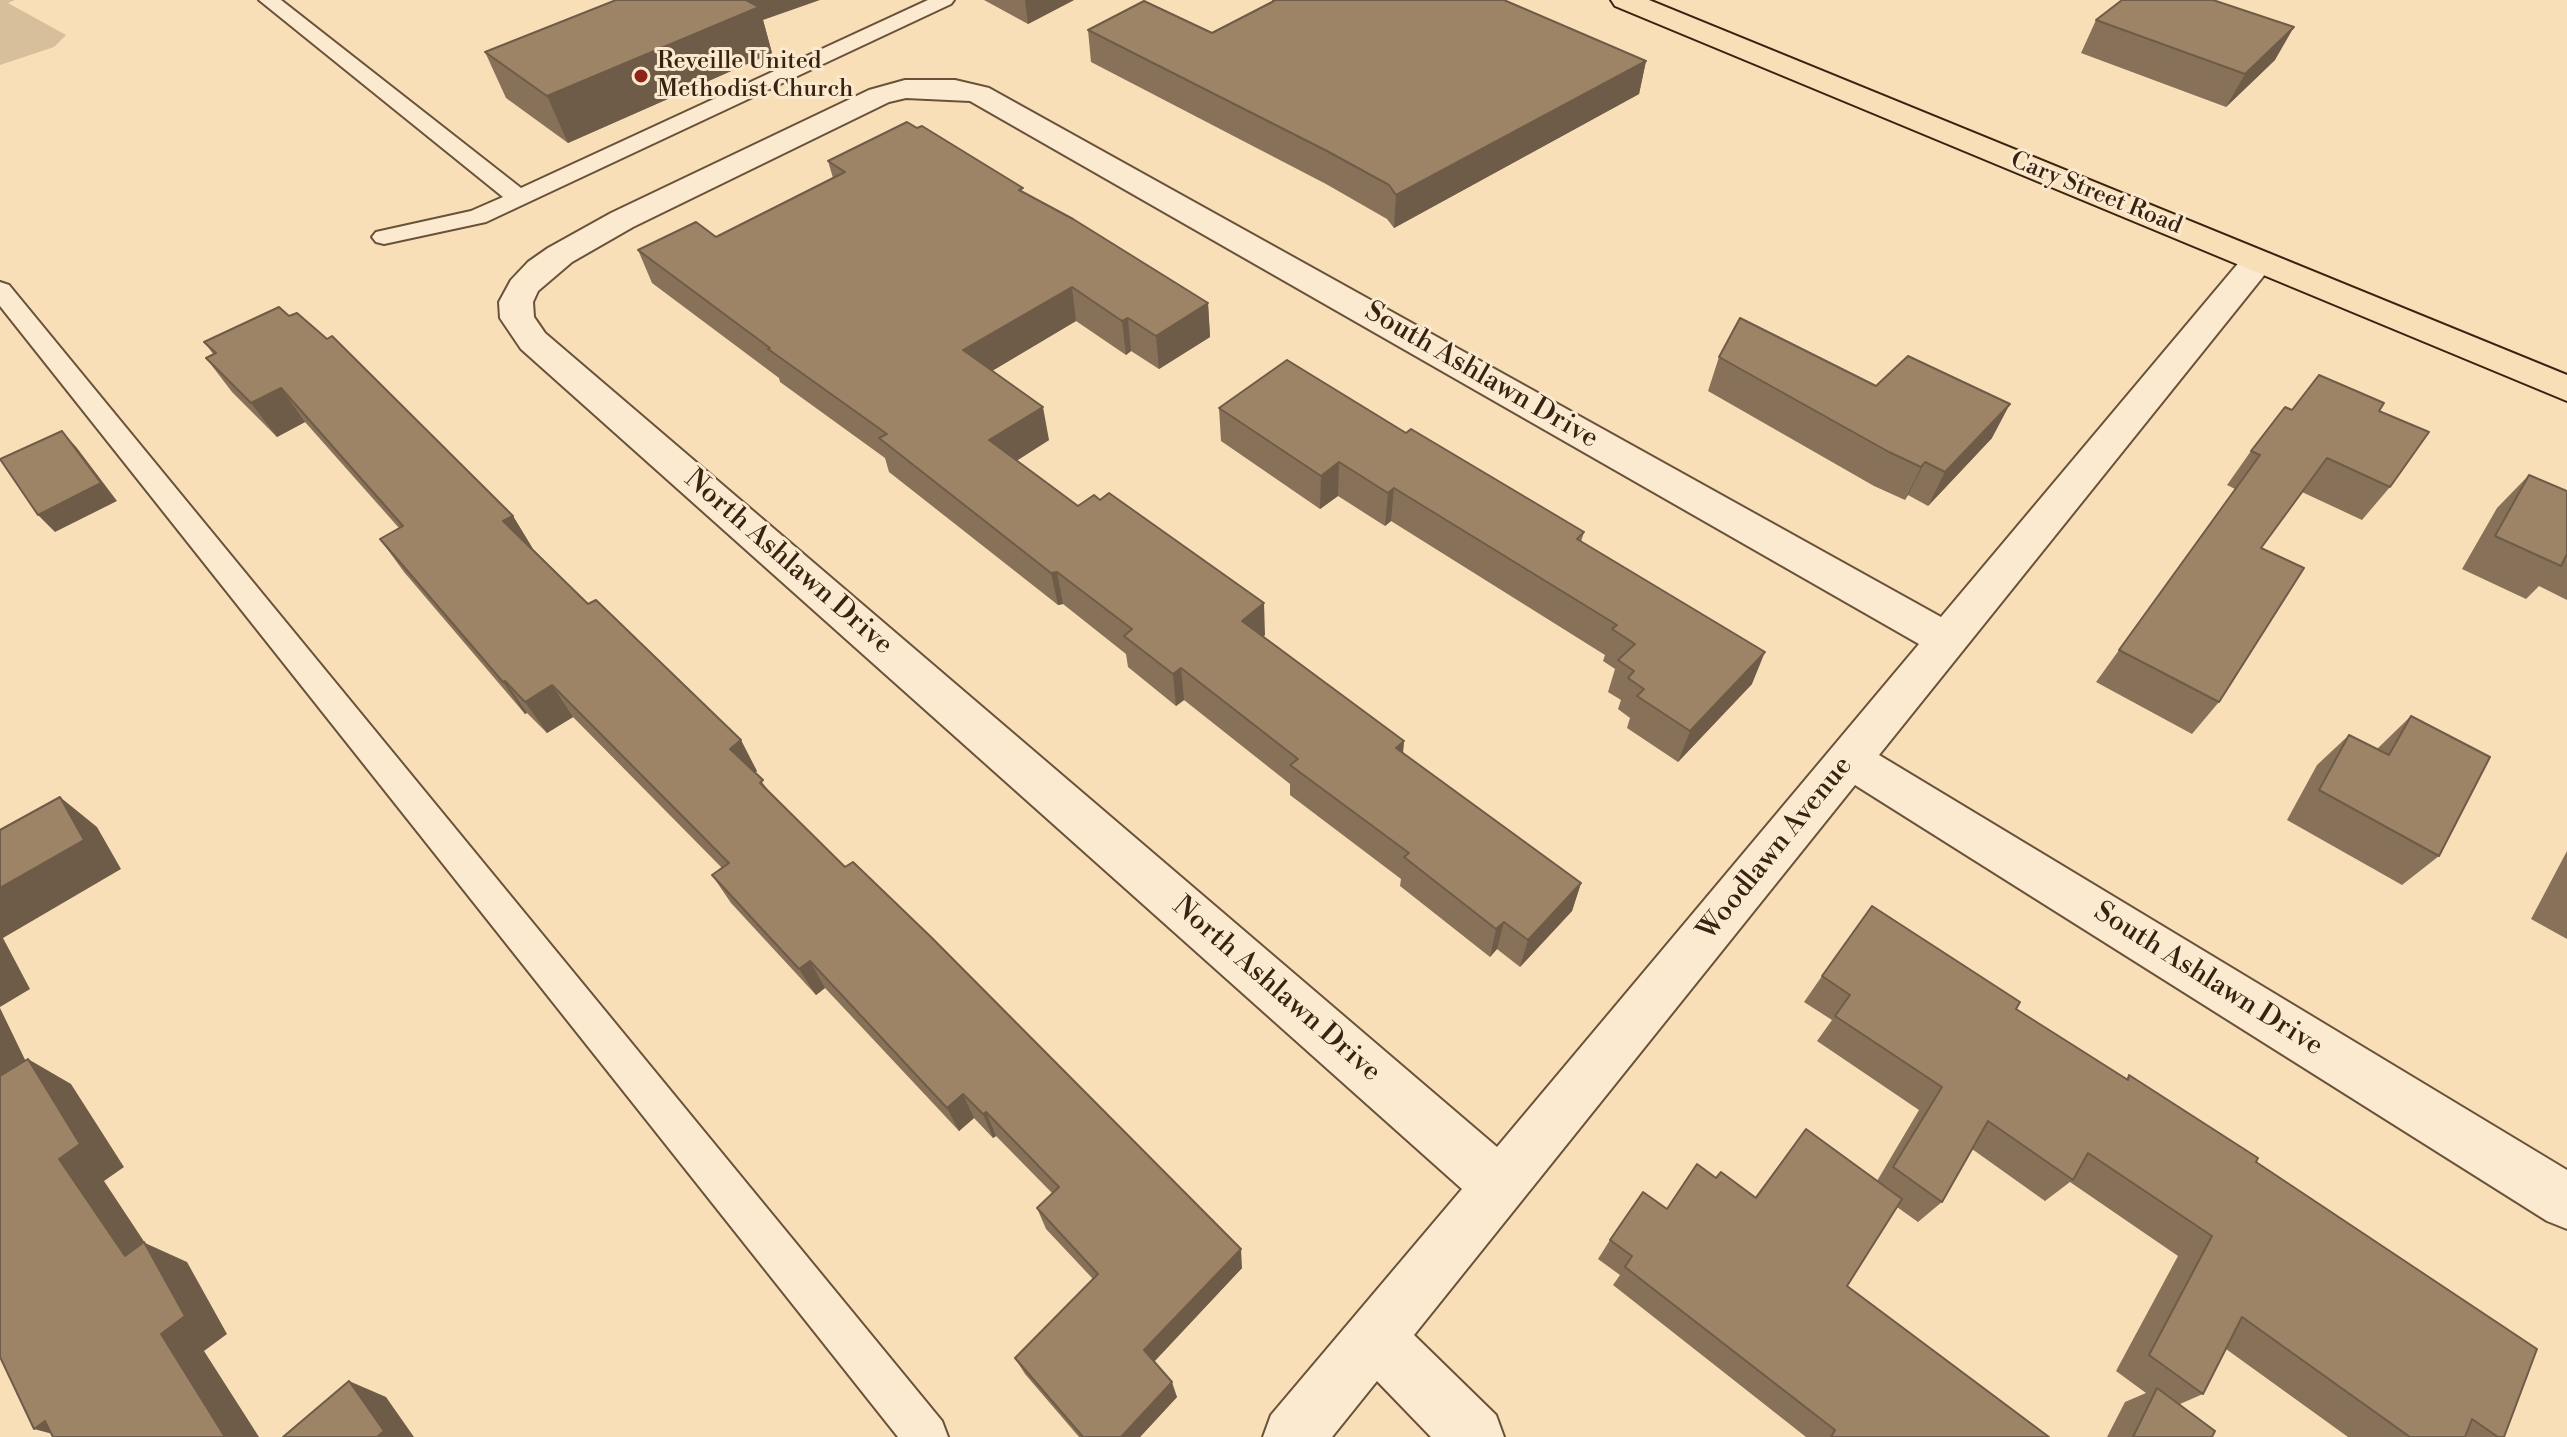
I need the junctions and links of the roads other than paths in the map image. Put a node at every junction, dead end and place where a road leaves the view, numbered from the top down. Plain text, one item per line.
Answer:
1 (269, 0) edge
2 (944, 0) edge
3 (1625, 0) edge
4 (1015, 112) joint
5 (519, 198) junction
6 (384, 237) dead end
7 (2258, 261) junction
8 (0, 290) edge
9 (2567, 389) edge
10 (1947, 640) junction
11 (1849, 759) junction
12 (1500, 1186) junction
13 (2567, 1201) edge
14 (1375, 1338) junction
15 (926, 1437) edge
16 (1293, 1437) edge
17 (1474, 1437) edge

1 - 5 lane
2 - 5 lane
3 - 7 main road, Cary Street Road
4 - 10 street, South Ashlawn Drive
4 - 12 street, North Ashlawn Drive
5 - 6 lane
7 - 9 main road, Cary Street Road
7 - 10 street, Woodlawn Avenue
8 - 15 lane
10 - 11 street, Woodlawn Avenue
11 - 12 street, Woodlawn Avenue
11 - 13 street, South Ashlawn Drive
12 - 14 street, Woodlawn Avenue
14 - 16 street, Woodlawn Avenue
14 - 17 street

